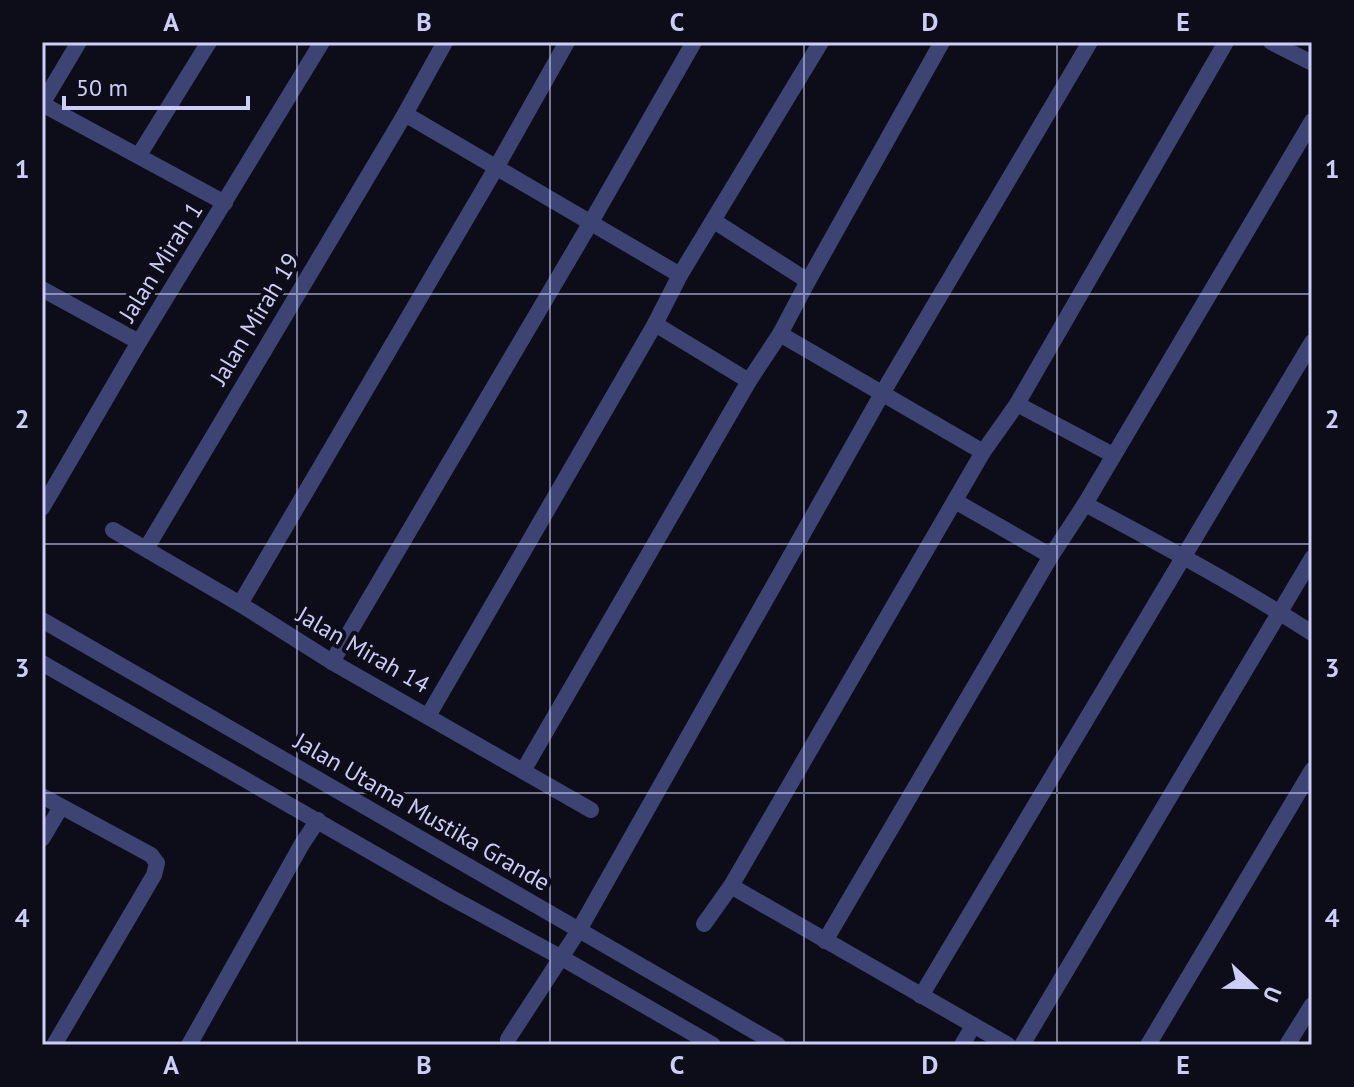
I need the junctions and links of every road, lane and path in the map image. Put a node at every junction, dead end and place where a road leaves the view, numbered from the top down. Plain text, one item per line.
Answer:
1 (79, 42) edge
2 (209, 42) edge
3 (322, 42) edge
4 (445, 42) edge
5 (567, 42) edge
6 (694, 42) edge
7 (821, 42) edge
8 (942, 42) edge
9 (1090, 42) edge
10 (1226, 42) edge
11 (1271, 42) edge
12 (1312, 63) edge
13 (42, 104) edge
14 (405, 114) junction
15 (1312, 121) edge
16 (139, 155) junction
17 (496, 168) junction
18 (225, 203) junction
19 (714, 221) junction
20 (591, 222) junction
21 (680, 275) junction
22 (808, 281) junction
23 (43, 293) edge
24 (655, 324) junction
25 (780, 334) junction
26 (139, 342) junction
27 (1312, 342) edge
28 (749, 381) junction
29 (883, 392) junction
30 (1017, 404) junction
31 (983, 452) junction
32 (1113, 455) junction
33 (955, 501) junction
34 (1085, 504) junction
35 (42, 508) edge
36 (113, 530) dead end
37 (146, 549) junction
38 (1051, 556) junction
39 (1183, 557) junction
40 (1312, 558) edge
41 (240, 604) junction
42 (1279, 612) junction
43 (42, 620) edge
44 (1312, 633) edge
45 (332, 662) junction
46 (42, 663) edge
47 (428, 716) junction
48 (1312, 770) edge
49 (523, 771) junction
50 (42, 796) edge
51 (61, 807) junction
52 (591, 810) dead end
53 (318, 820) junction
54 (42, 839) edge
55 (731, 886) junction
56 (704, 924) dead end
57 (579, 930) junction
58 (825, 941) junction
59 (562, 958) junction
60 (921, 996) junction
61 (1312, 1005) edge
62 (973, 1026) junction
63 (504, 1043) edge
64 (54, 1045) edge
65 (189, 1045) edge
66 (713, 1045) edge
67 (778, 1045) edge
68 (962, 1045) edge
69 (1008, 1045) edge
70 (1022, 1045) edge
71 (1148, 1045) edge
72 (1287, 1045) edge

1 - 13 street
2 - 16 street
3 - 18 street, Jalan Mirah 1
4 - 14 street, Jalan Mirah 19
5 - 17 street
6 - 20 street
7 - 19 street
8 - 22 street
9 - 29 street
10 - 30 street
11 - 12 street
13 - 16 street
14 - 17 street
14 - 37 street, Jalan Mirah 19
15 - 32 street
16 - 18 street
17 - 20 street
17 - 41 street
18 - 26 street, Jalan Mirah 1
19 - 21 street
19 - 22 street
20 - 21 street
20 - 45 street
21 - 24 street
22 - 25 street
23 - 26 street
24 - 28 street
24 - 47 street
25 - 28 street
25 - 29 street
26 - 35 street, Jalan Mirah 1
27 - 39 street
28 - 49 street
29 - 31 street
29 - 57 street
30 - 31 street
30 - 32 street
31 - 33 street
32 - 34 street
33 - 38 street
33 - 55 street
34 - 38 street
34 - 39 street
36 - 37 street, Jalan Mirah 14
37 - 41 street, Jalan Mirah 14
38 - 58 street
39 - 42 street
39 - 60 street
40 - 42 street
41 - 45 street, Jalan Mirah 14
42 - 44 street
42 - 70 street
43 - 57 street, Jalan Utama Mustika Grande
45 - 47 street, Jalan Mirah 14
46 - 53 street
47 - 49 street, Jalan Mirah 14
48 - 71 street
49 - 52 street, Jalan Mirah 14
50 - 51 street
51 - 54 street
51 - 64 street
53 - 59 street
53 - 65 street
55 - 56 street
55 - 58 street
57 - 59 street
57 - 67 street, Jalan Utama Mustika Grande
58 - 60 street
59 - 63 street
59 - 66 street
60 - 62 street
61 - 72 street
62 - 68 street
62 - 69 street

